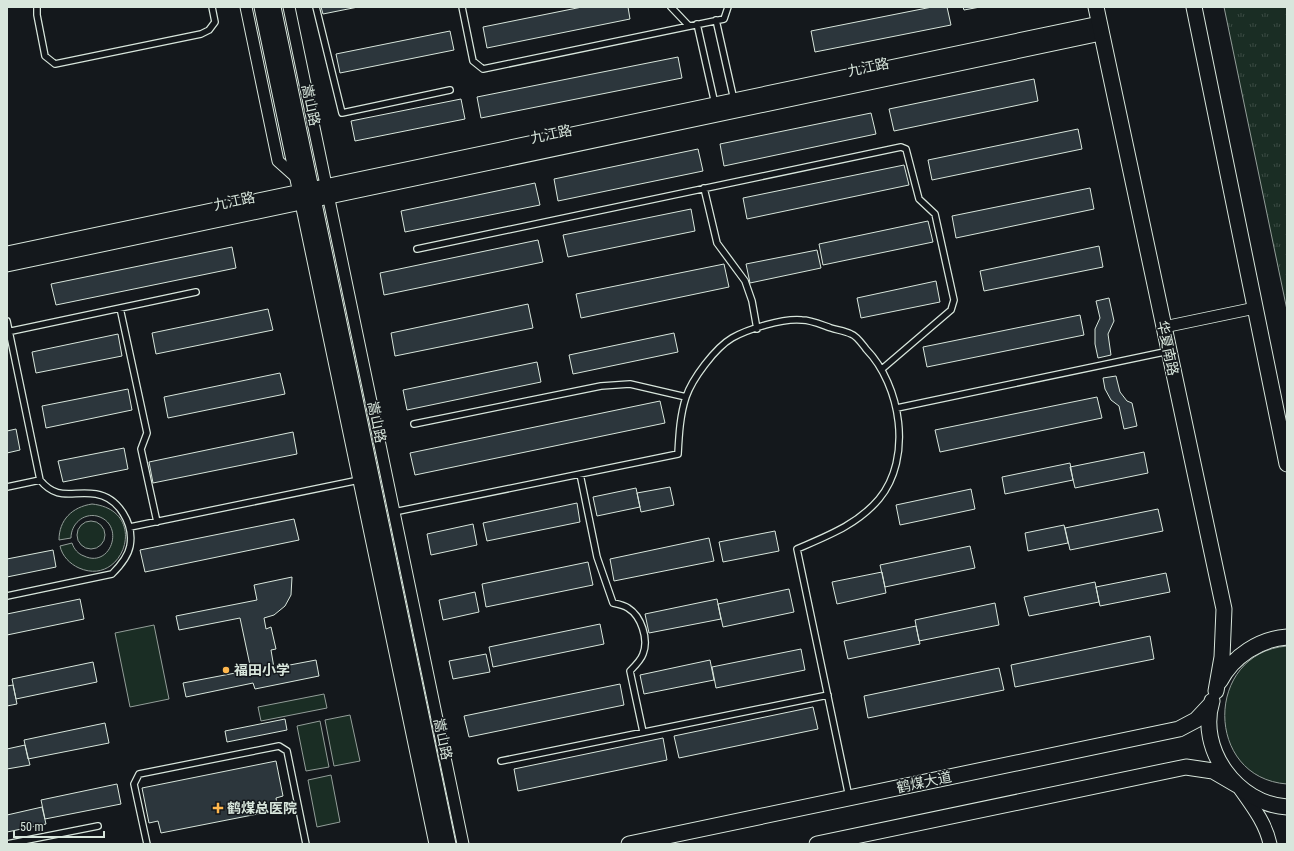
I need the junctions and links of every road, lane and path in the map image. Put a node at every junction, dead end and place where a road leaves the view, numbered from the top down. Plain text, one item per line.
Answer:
1 (37, 7) edge
2 (212, 7) edge
3 (246, 7) edge
4 (261, 7) edge
5 (274, 7) edge
6 (289, 7) edge
7 (316, 7) edge
8 (462, 7) edge
9 (671, 7) edge
10 (728, 7) edge
11 (1096, 7) edge
12 (1194, 7) edge
13 (716, 20) junction
14 (696, 24) junction
15 (689, 26) junction
16 (1100, 29) junction
17 (450, 90) dead end
18 (734, 100) junction
19 (715, 104) junction
20 (704, 188) junction
21 (327, 191) junction
22 (305, 192) junction
23 (417, 248) dead end
24 (7, 253) edge
25 (7, 265) edge
26 (196, 292) dead end
27 (120, 308) junction
28 (1255, 308) junction
29 (7, 321) edge
30 (1164, 327) junction
31 (757, 328) junction
32 (8, 332) edge
33 (1169, 351) junction
34 (882, 369) junction
35 (686, 397) junction
36 (897, 408) junction
37 (414, 424) dead end
38 (1287, 464) edge
39 (580, 474) junction
40 (40, 480) junction
41 (360, 480) junction
42 (7, 487) edge
43 (393, 512) junction
44 (157, 522) junction
45 (130, 527) junction
46 (7, 596) edge
47 (1287, 637) edge
48 (828, 695) junction
49 (1213, 698) junction
50 (643, 732) junction
51 (501, 761) dead end
52 (1238, 785) junction
53 (849, 798) junction
54 (1287, 807) edge
55 (98, 826) dead end
56 (7, 844) edge
57 (147, 844) edge
58 (306, 844) edge
59 (436, 844) edge
60 (449, 844) edge
61 (463, 844) edge
62 (629, 844) edge
63 (817, 844) edge
64 (1270, 844) edge

1 - 2 lane
3 - 22 street
4 - 22 street, 嵩山路
5 - 22 street, 嵩山路
6 - 21 street
7 - 17 lane
8 - 15 lane
9 - 15 lane
10 - 13 lane
11 - 16 main road, 华夏南路
12 - 28 main road
13 - 14 lane
13 - 18 lane
14 - 15 lane
14 - 19 lane
16 - 18 street, 九江路
16 - 21 street, 九江路
16 - 30 main road, 华夏南路
18 - 19 street, 九江路
19 - 21 street, 九江路
20 - 23 lane
20 - 31 lane
20 - 34 lane
21 - 22 street, 九江路
21 - 43 street
22 - 24 street, 九江路
22 - 25 street, 九江路
22 - 41 street, 嵩山路
22 - 60 street, 嵩山路
26 - 27 lane
27 - 32 lane
27 - 44 lane
28 - 30 street
28 - 38 main road
29 - 32 lane
30 - 33 main road, 华夏南路
31 - 34 lane
31 - 35 lane
32 - 40 lane
33 - 36 lane
33 - 49 main road, 华夏南路
34 - 36 lane
35 - 37 lane
35 - 39 lane
36 - 48 lane
39 - 43 lane
39 - 50 lane
40 - 42 lane
40 - 45 lane
41 - 44 lane
41 - 59 street, 嵩山路
43 - 61 street
44 - 45 lane
45 - 46 lane
47 - 49 main road, 鹤煤大道
48 - 50 lane
48 - 53 lane
49 - 52 main road
49 - 53 main road, 鹤煤大道
50 - 51 lane
52 - 54 main road
52 - 63 main road
52 - 64 street
53 - 62 main road, 鹤煤大道
55 - 56 lane
57 - 58 lane

